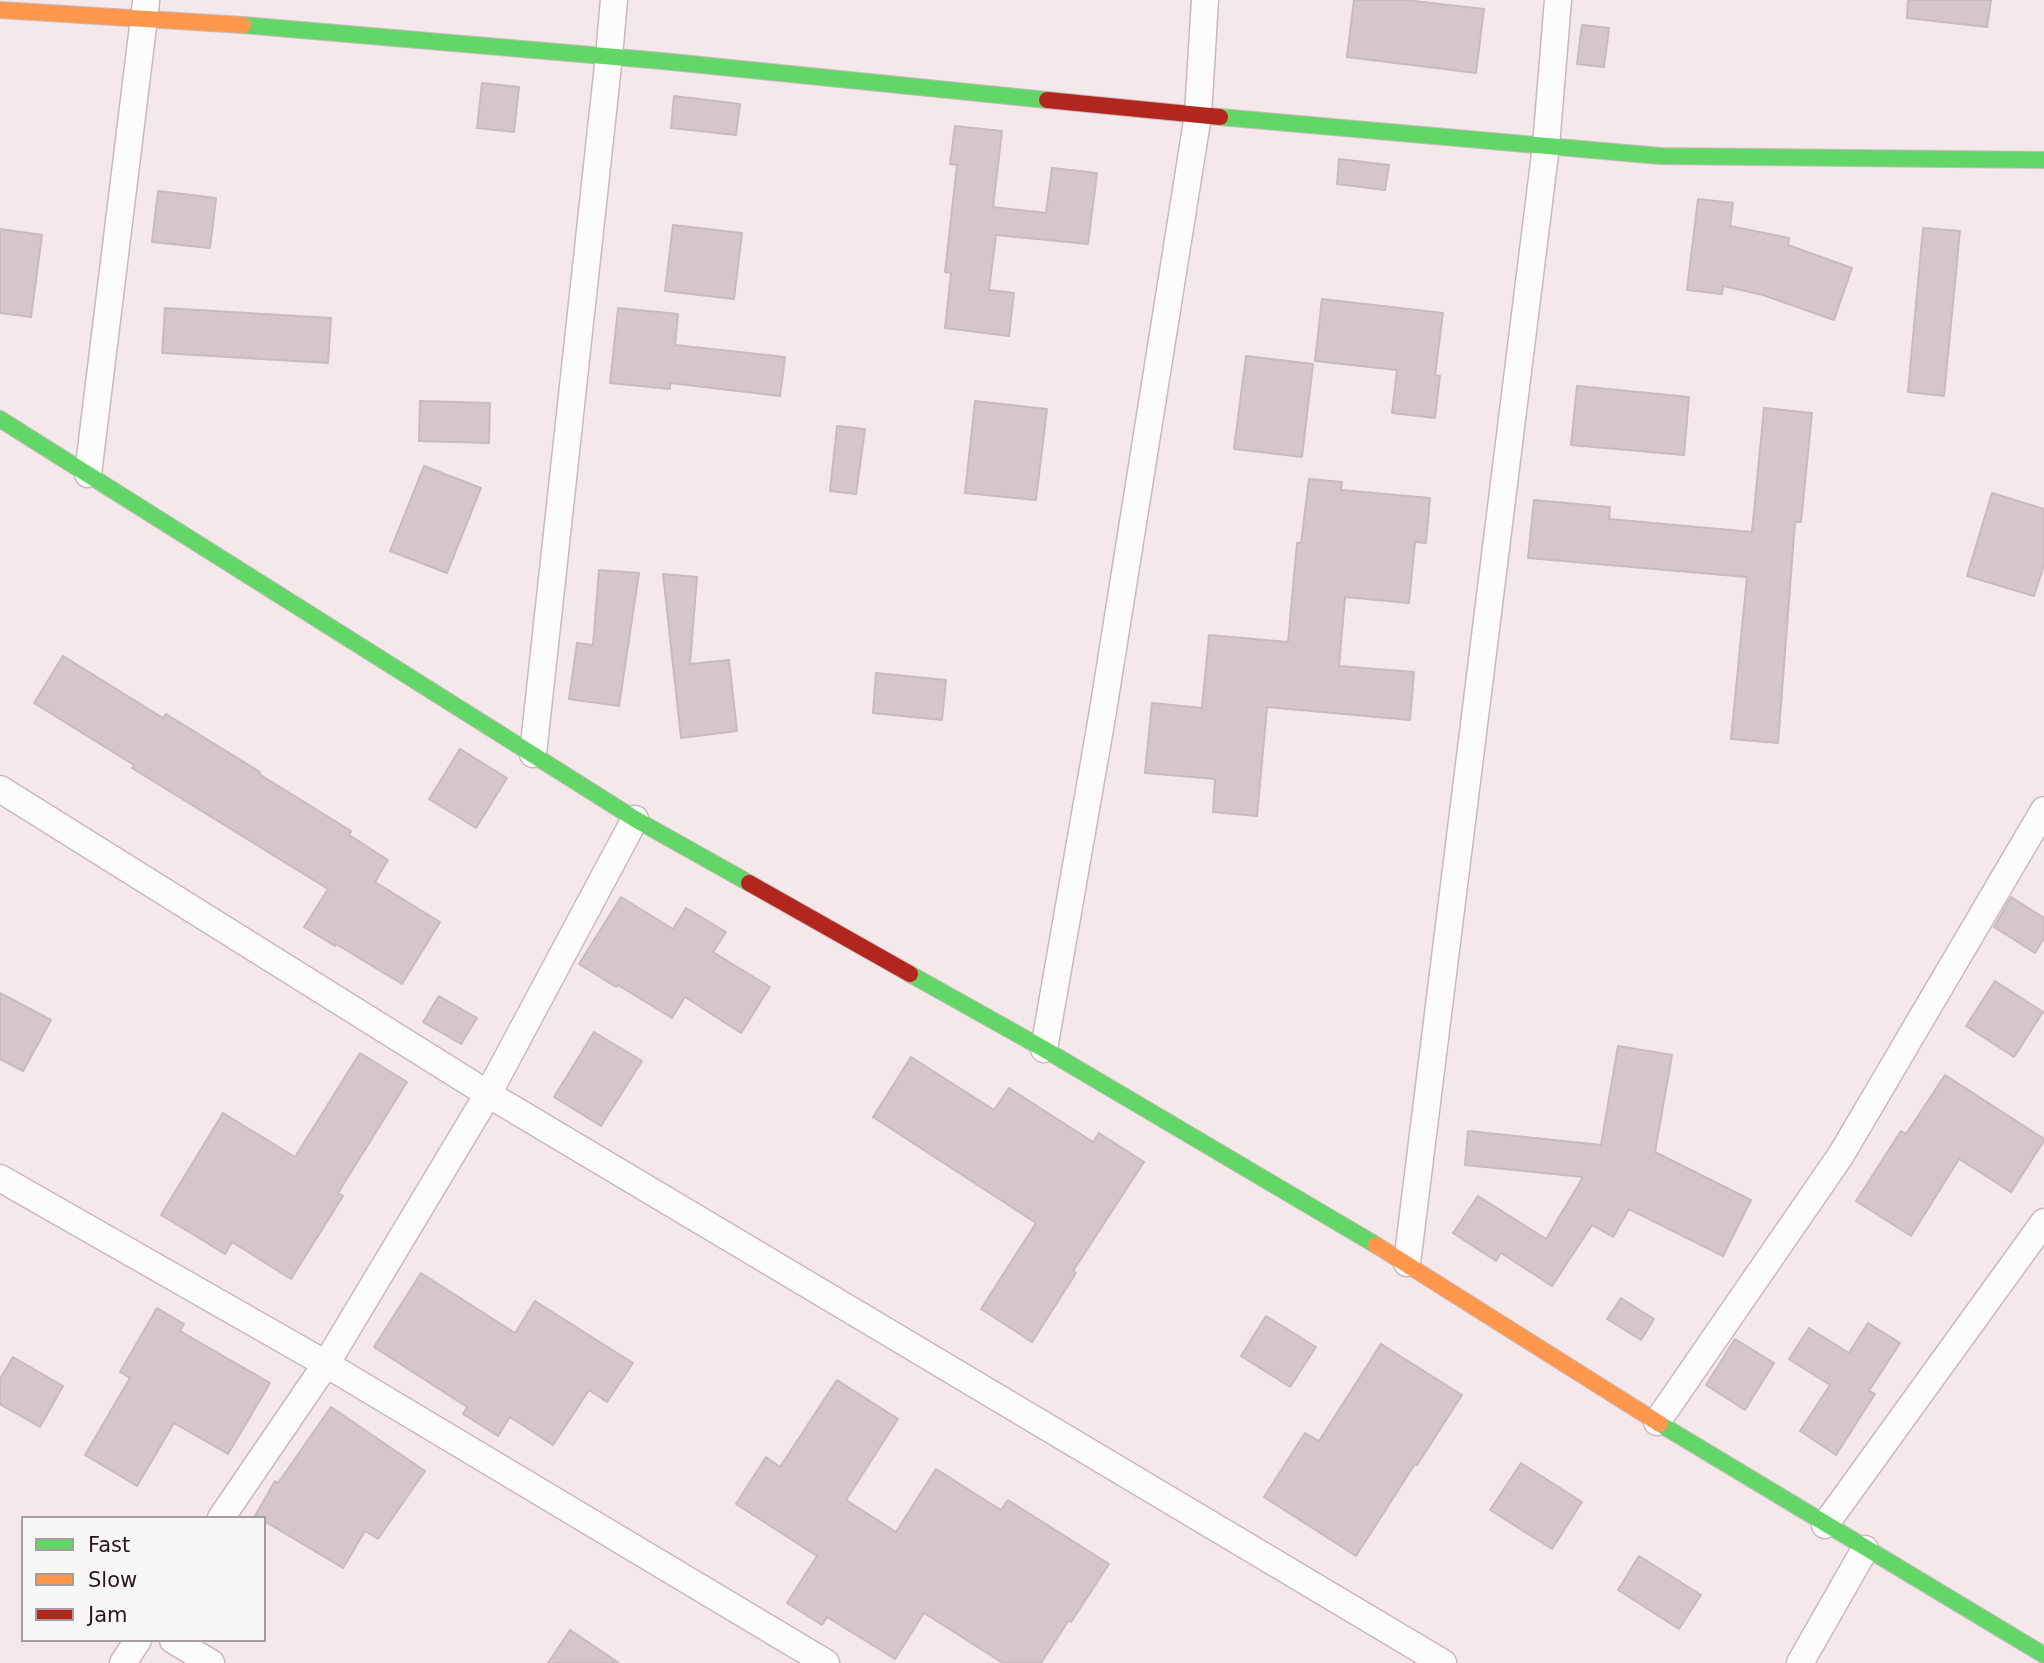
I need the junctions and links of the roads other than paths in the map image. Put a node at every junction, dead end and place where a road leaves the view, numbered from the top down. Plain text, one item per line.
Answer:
1 (614, 0) edge
2 (1205, 0) edge
3 (1558, 0) edge
4 (145, 9) edge
5 (0, 10) edge
6 (609, 56) junction
7 (1198, 115) junction
8 (1546, 146) junction
9 (2044, 160) edge
10 (0, 419) edge
11 (88, 474) junction
12 (533, 754) junction
13 (0, 789) edge
14 (2044, 810) edge
15 (635, 818) junction
16 (1044, 1049) junction
17 (488, 1094) junction
18 (0, 1178) edge
19 (2044, 1222) edge
20 (1407, 1263) junction
21 (326, 1364) junction
22 (1657, 1422) junction
23 (222, 1516) edge
24 (1825, 1525) junction
25 (1865, 1549) junction
26 (137, 1642) edge
27 (176, 1642) edge
28 (2044, 1656) edge
29 (122, 1663) edge
30 (211, 1663) edge
31 (826, 1663) edge
32 (1443, 1663) edge
33 (1800, 1663) edge

1 - 6 street
2 - 7 street
3 - 8 street
4 - 5 street
4 - 6 street
4 - 11 street
6 - 7 street
6 - 12 street
7 - 8 street
7 - 16 street
8 - 9 street
8 - 20 street
10 - 11 street
11 - 12 street
12 - 15 street
13 - 17 street
14 - 22 street
15 - 16 street
15 - 17 street
16 - 20 street
17 - 21 street
17 - 32 street
18 - 21 street
19 - 24 street
20 - 22 street
21 - 23 street
21 - 31 street
22 - 24 street
24 - 25 street
25 - 28 street
25 - 33 street
26 - 29 street
27 - 30 street

